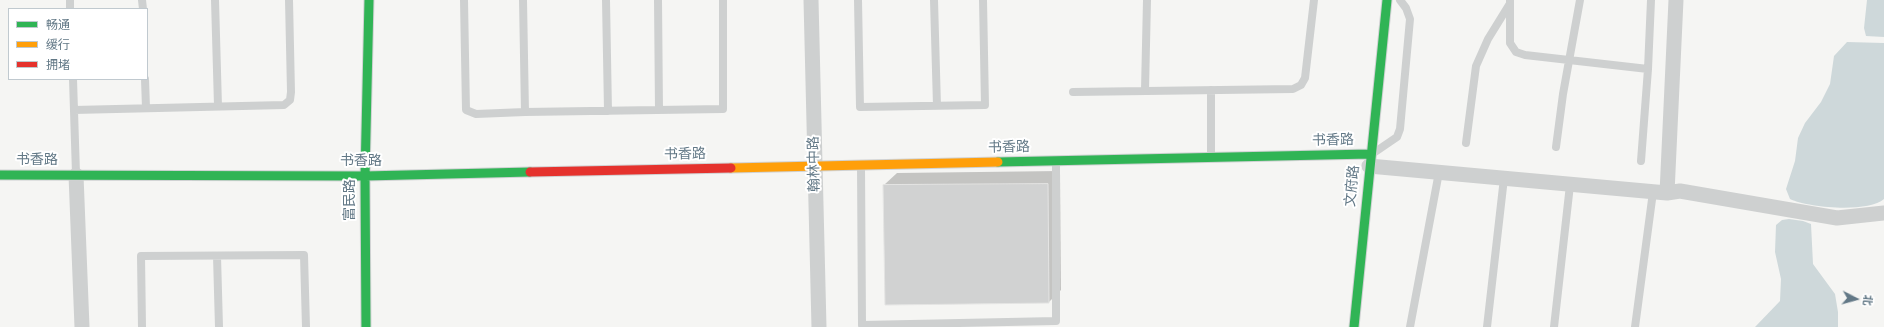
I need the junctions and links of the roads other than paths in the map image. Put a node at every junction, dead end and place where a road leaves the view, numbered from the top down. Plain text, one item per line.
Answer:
1 (216, 0) edge
2 (289, 0) edge
3 (369, 0) edge
4 (464, 0) edge
5 (524, 0) edge
6 (606, 0) edge
7 (658, 0) edge
8 (723, 0) edge
9 (811, 0) edge
10 (858, 0) edge
11 (934, 0) edge
12 (983, 0) edge
13 (1147, 0) edge
14 (1314, 0) edge
15 (1388, 0) edge
16 (1400, 0) edge
17 (1580, 0) edge
18 (1651, 0) edge
19 (1676, 0) edge
20 (1510, 3) edge
21 (1569, 60) junction
22 (1648, 69) junction
23 (72, 80) edge
24 (145, 80) edge
25 (1145, 90) junction
26 (1211, 90) junction
27 (1073, 92) dead end
28 (218, 106) junction
29 (937, 106) junction
30 (146, 108) junction
31 (74, 110) junction
32 (659, 110) junction
33 (608, 111) junction
34 (525, 112) junction
35 (1466, 143) dead end
36 (1556, 148) dead end
37 (1211, 158) junction
38 (1370, 160) junction
39 (1056, 161) junction
40 (1641, 161) dead end
41 (861, 165) junction
42 (815, 166) junction
43 (1439, 172) junction
44 (0, 175) edge
45 (76, 175) junction
46 (365, 176) junction
47 (1504, 178) junction
48 (1570, 184) junction
49 (1660, 193) junction
50 (1884, 213) edge
51 (217, 256) junction
52 (82, 327) edge
53 (142, 327) edge
54 (219, 327) edge
55 (306, 327) edge
56 (366, 327) edge
57 (819, 327) edge
58 (1354, 327) edge
59 (1410, 327) edge
60 (1488, 327) edge
61 (1554, 327) edge
62 (1635, 327) edge

1 - 28 lane
2 - 28 lane
3 - 46 street, 富民路
4 - 34 lane
5 - 34 lane
6 - 33 lane
7 - 32 lane
8 - 32 lane
9 - 42 street, 翰林中路
10 - 29 lane
11 - 29 lane
12 - 29 lane
13 - 25 lane
14 - 26 lane
15 - 38 street, 文府路
16 - 38 lane
17 - 21 lane
18 - 22 lane
19 - 49 street
20 - 21 lane
20 - 35 lane
21 - 22 lane
21 - 36 lane
22 - 40 lane
23 - 31 lane
24 - 30 lane
25 - 26 lane
25 - 27 lane
26 - 37 lane
28 - 30 lane
30 - 31 lane
31 - 45 lane
32 - 33 lane
33 - 34 lane
37 - 38 street, 书香路
37 - 39 street, 书香路
38 - 43 street
38 - 58 street, 文府路
39 - 41 street, 书香路
39 - 41 lane
41 - 42 street, 书香路
42 - 46 street, 书香路
42 - 57 street, 翰林中路
43 - 47 street
43 - 59 lane
44 - 45 street, 书香路
45 - 46 street, 书香路
45 - 52 street
46 - 56 street, 富民路
47 - 48 street
47 - 60 lane
48 - 49 street
48 - 61 lane
49 - 50 street
49 - 62 lane
51 - 53 lane
51 - 54 lane
51 - 55 lane

